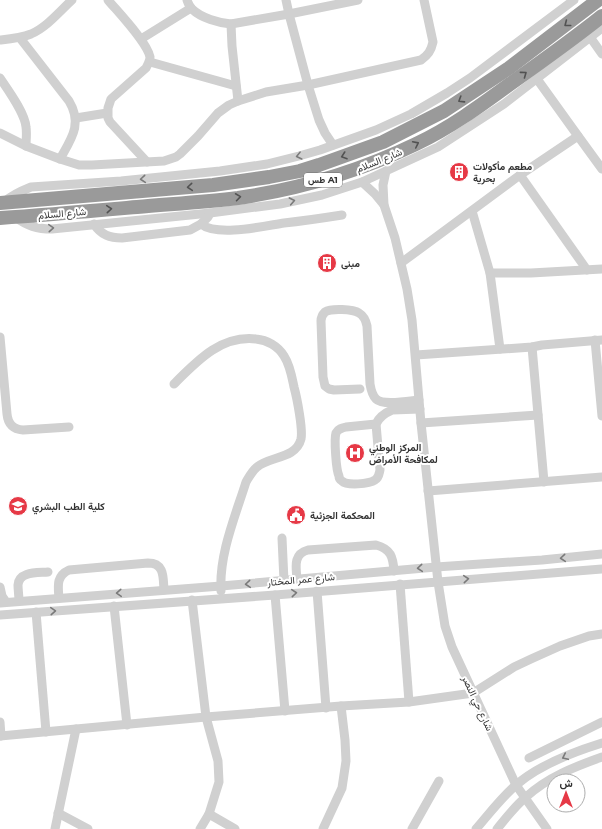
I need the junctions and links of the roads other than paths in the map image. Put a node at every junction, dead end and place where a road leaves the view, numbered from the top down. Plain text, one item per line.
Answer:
1 (72, 0) edge
2 (108, 0) edge
3 (286, 0) edge
4 (358, 0) edge
5 (424, 0) edge
6 (574, 0) edge
7 (598, 0) edge
8 (189, 4) edge
9 (289, 14) junction
10 (602, 16) edge
11 (231, 24) junction
12 (602, 28) edge
13 (590, 37) junction
14 (20, 38) junction
15 (140, 39) junction
16 (0, 40) edge
17 (602, 54) edge
18 (150, 62) junction
19 (0, 78) edge
20 (537, 78) junction
21 (308, 85) junction
22 (236, 86) junction
23 (238, 102) junction
24 (107, 113) junction
25 (76, 118) junction
26 (0, 133) edge
27 (578, 136) junction
28 (333, 145) junction
29 (26, 146) junction
30 (60, 159) junction
31 (147, 162) junction
32 (602, 169) edge
33 (386, 171) junction
34 (520, 175) junction
35 (362, 182) junction
36 (1, 203) edge
37 (384, 205) junction
38 (472, 211) junction
39 (210, 213) junction
40 (342, 216) dead end
41 (15, 217) junction
42 (0, 218) edge
43 (94, 224) junction
44 (201, 224) junction
45 (401, 263) junction
46 (602, 268) edge
47 (587, 270) junction
48 (490, 273) junction
49 (0, 337) edge
50 (599, 340) edge
51 (532, 347) junction
52 (500, 349) junction
53 (416, 355) junction
54 (2, 376) edge
55 (174, 384) dead end
56 (360, 389) dead end
57 (420, 404) junction
58 (602, 411) edge
59 (538, 416) junction
60 (421, 423) junction
61 (376, 424) junction
62 (70, 427) dead end
63 (602, 477) edge
64 (544, 482) junction
65 (428, 491) junction
66 (282, 538) dead end
67 (602, 554) edge
68 (542, 560) junction
69 (436, 567) junction
70 (602, 569) edge
71 (394, 571) junction
72 (48, 572) dead end
73 (544, 573) junction
74 (297, 579) junction
75 (284, 581) junction
76 (438, 582) junction
77 (400, 584) junction
78 (221, 586) junction
79 (0, 587) edge
80 (164, 590) junction
81 (317, 591) junction
82 (275, 595) junction
83 (59, 598) junction
84 (221, 599) junction
85 (192, 600) junction
86 (19, 601) junction
87 (3, 603) edge
88 (114, 606) junction
89 (36, 612) junction
90 (0, 615) edge
91 (602, 634) edge
92 (473, 693) junction
93 (409, 702) junction
94 (341, 706) junction
95 (326, 708) junction
96 (284, 711) junction
97 (206, 717) junction
98 (0, 722) edge
99 (602, 722) edge
100 (127, 725) junction
101 (76, 729) junction
102 (46, 732) junction
103 (1, 736) edge
104 (602, 743) edge
105 (602, 757) edge
106 (529, 758) dead end
107 (439, 781) dead end
108 (516, 785) junction
109 (525, 798) junction
110 (58, 813) junction
111 (209, 814) junction
112 (55, 829) edge
113 (88, 829) edge
114 (200, 829) edge
115 (235, 829) edge
116 (323, 829) edge
117 (412, 829) edge
118 (476, 829) edge
119 (497, 829) edge
120 (547, 829) edge

1 - 14 street
2 - 15 street
3 - 9 street
4 - 9 street
5 - 21 street
6 - 28 street
7 -> 36 highway, شارع السلام
8 - 11 street
8 - 15 street
9 - 11 street
9 - 21 street
41 -> 10 highway, شارع السلام / طس A1
11 - 22 street
12 - 13 street
13 - 17 street
13 - 20 street
14 - 16 street
14 - 25 street
15 - 18 street
18 - 22 street
18 - 24 street
19 - 29 street
20 - 27 street
20 - 33 street
21 - 23 street
21 - 28 street
22 - 23 street
23 - 31 street
24 - 25 street
24 - 31 street
25 - 30 street
26 - 29 street
27 - 32 street
27 - 34 street
28 -> 36 street
29 - 30 street
30 - 31 street
33 - 35 street
33 - 37 street
34 - 38 street
34 - 47 street
35 - 37 street
39 -> 35 street
37 - 45 street, شارع حي النصر
38 - 45 street
38 - 48 street
39 - 43 street
39 - 44 street
40 - 44 street
41 - 42 highway, شارع السلام / طس A1
41 -> 43 street
43 - 44 street
45 - 53 street, شارع حي النصر
46 - 47 street
47 - 48 street
48 - 52 street
49 - 54 street
50 - 51 street
50 - 58 street
51 - 52 street
51 - 59 street
52 - 53 street
53 - 57 street, شارع حي النصر
54 - 62 street
55 - 78 street
56 - 57 street
57 - 60 street, شارع حي النصر
57 - 61 street
59 - 60 street
59 - 64 street
60 - 65 street, شارع حي النصر
61 - 61 street
63 - 64 street
64 - 65 street
65 - 69 street, شارع حي النصر
66 - 75 street
67 -> 68 street, شارع عمر المختار
68 - 69 street, شارع عمر المختار
68 - 73 street
69 -> 71 street, شارع عمر المختار
69 - 76 street, شارع حي النصر
70 - 73 street, شارع عمر المختار
71 - 74 street, شارع عمر المختار
71 - 74 street
72 - 86 street
76 -> 73 street, شارع عمر المختار
74 - 75 street, شارع عمر المختار
75 -> 78 street, شارع عمر المختار
76 - 77 street, شارع عمر المختار
76 - 92 street, شارع حي النصر
77 - 81 street, شارع عمر المختار
77 - 93 street
78 - 80 street, شارع عمر المختار
78 - 84 street
79 - 87 street
80 -> 83 street, شارع عمر المختار
80 - 83 street
82 -> 81 street, شارع عمر المختار
81 - 95 street
82 - 84 street, شارع عمر المختار
82 - 96 street
83 - 86 street, شارع عمر المختار
84 - 85 street, شارع عمر المختار
85 - 88 street, شارع عمر المختار
85 - 97 street
86 - 87 street, شارع عمر المختار
89 -> 88 street, شارع عمر المختار
88 - 100 street
89 - 90 street, شارع عمر المختار
89 - 102 street
91 - 92 street
92 - 93 street
92 - 108 street, شارع حي النصر
93 - 94 street
94 - 95 street
94 - 116 street
95 - 96 street
96 - 97 street
97 - 100 street
97 - 111 street
98 - 103 street
99 - 106 street
100 - 101 street
101 - 102 street
101 - 110 street
102 - 103 street
104 -> 108 street
105 - 109 street
107 - 117 street
108 - 109 street, شارع حي النصر
108 - 118 street
109 - 119 street
109 - 120 street, شارع حي النصر
110 - 112 street
110 - 113 street
111 - 114 street
111 - 115 street

